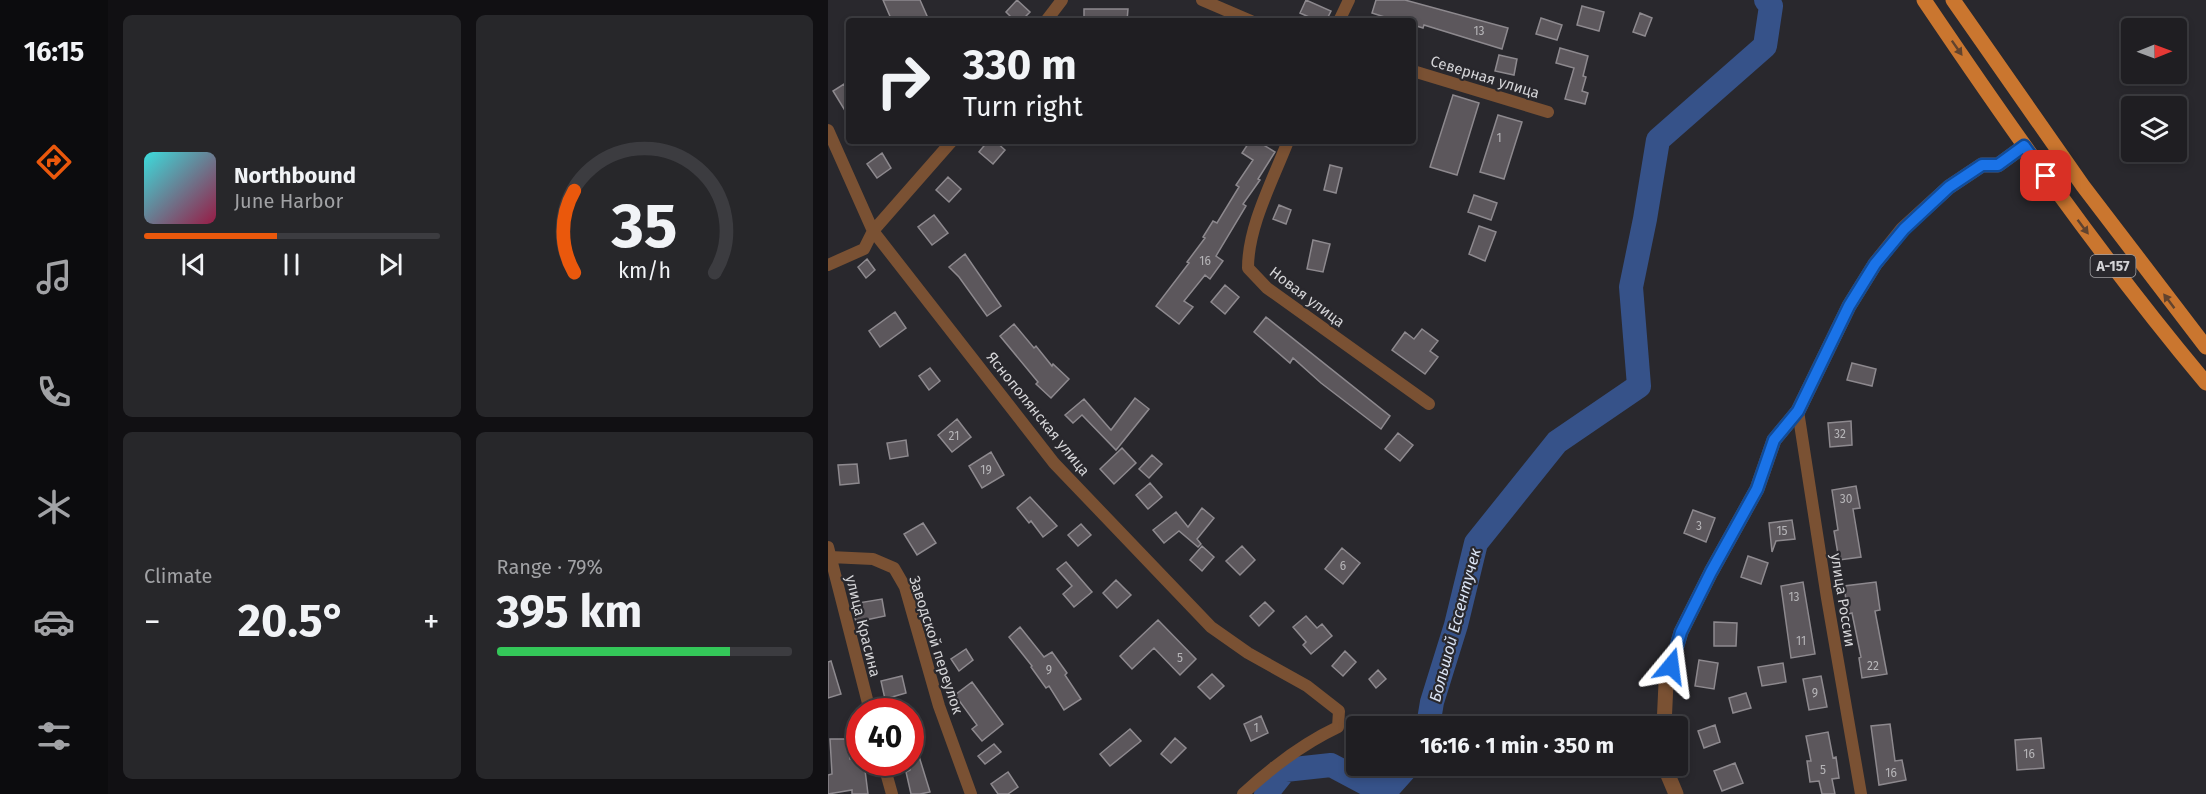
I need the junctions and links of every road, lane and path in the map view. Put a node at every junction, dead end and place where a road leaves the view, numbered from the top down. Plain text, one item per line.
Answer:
1 (1062, 0) edge
2 (1202, 0) edge
3 (1349, 0) edge
4 (1924, 0) edge
5 (1953, 0) edge
6 (1048, 18) edge
7 (1244, 18) edge
8 (1340, 18) edge
9 (1416, 72) edge
10 (1548, 112) dead end
11 (828, 130) edge
12 (949, 144) edge
13 (1287, 144) edge
14 (2024, 146) junction
15 (873, 231) junction
16 (828, 265) edge
17 (2206, 347) edge
18 (2206, 383) edge
19 (1430, 404) dead end
20 (1798, 411) junction
21 (829, 553) edge
22 (867, 698) edge
23 (1664, 716) edge
24 (887, 776) edge
25 (1668, 776) edge
26 (892, 794) edge
27 (971, 794) edge
28 (1243, 794) edge
29 (1676, 794) edge
30 (1861, 794) edge

1 - 6 street
2 - 7 street
3 - 8 street
4 -> 14 main road, А-157
17 -> 5 main road, А-157
9 - 10 street, Северная улица
11 - 15 street, Яснополянская улица
12 - 15 street
13 - 19 street, Новая улица
14 -> 18 main road, А-157
14 - 20 street
15 - 16 street
15 - 28 street, Яснополянская улица
20 - 23 street
20 - 30 street, улица России
21 - 22 street, улица Красина
21 - 27 street, Заводской переулок
24 - 26 street
25 - 29 street

